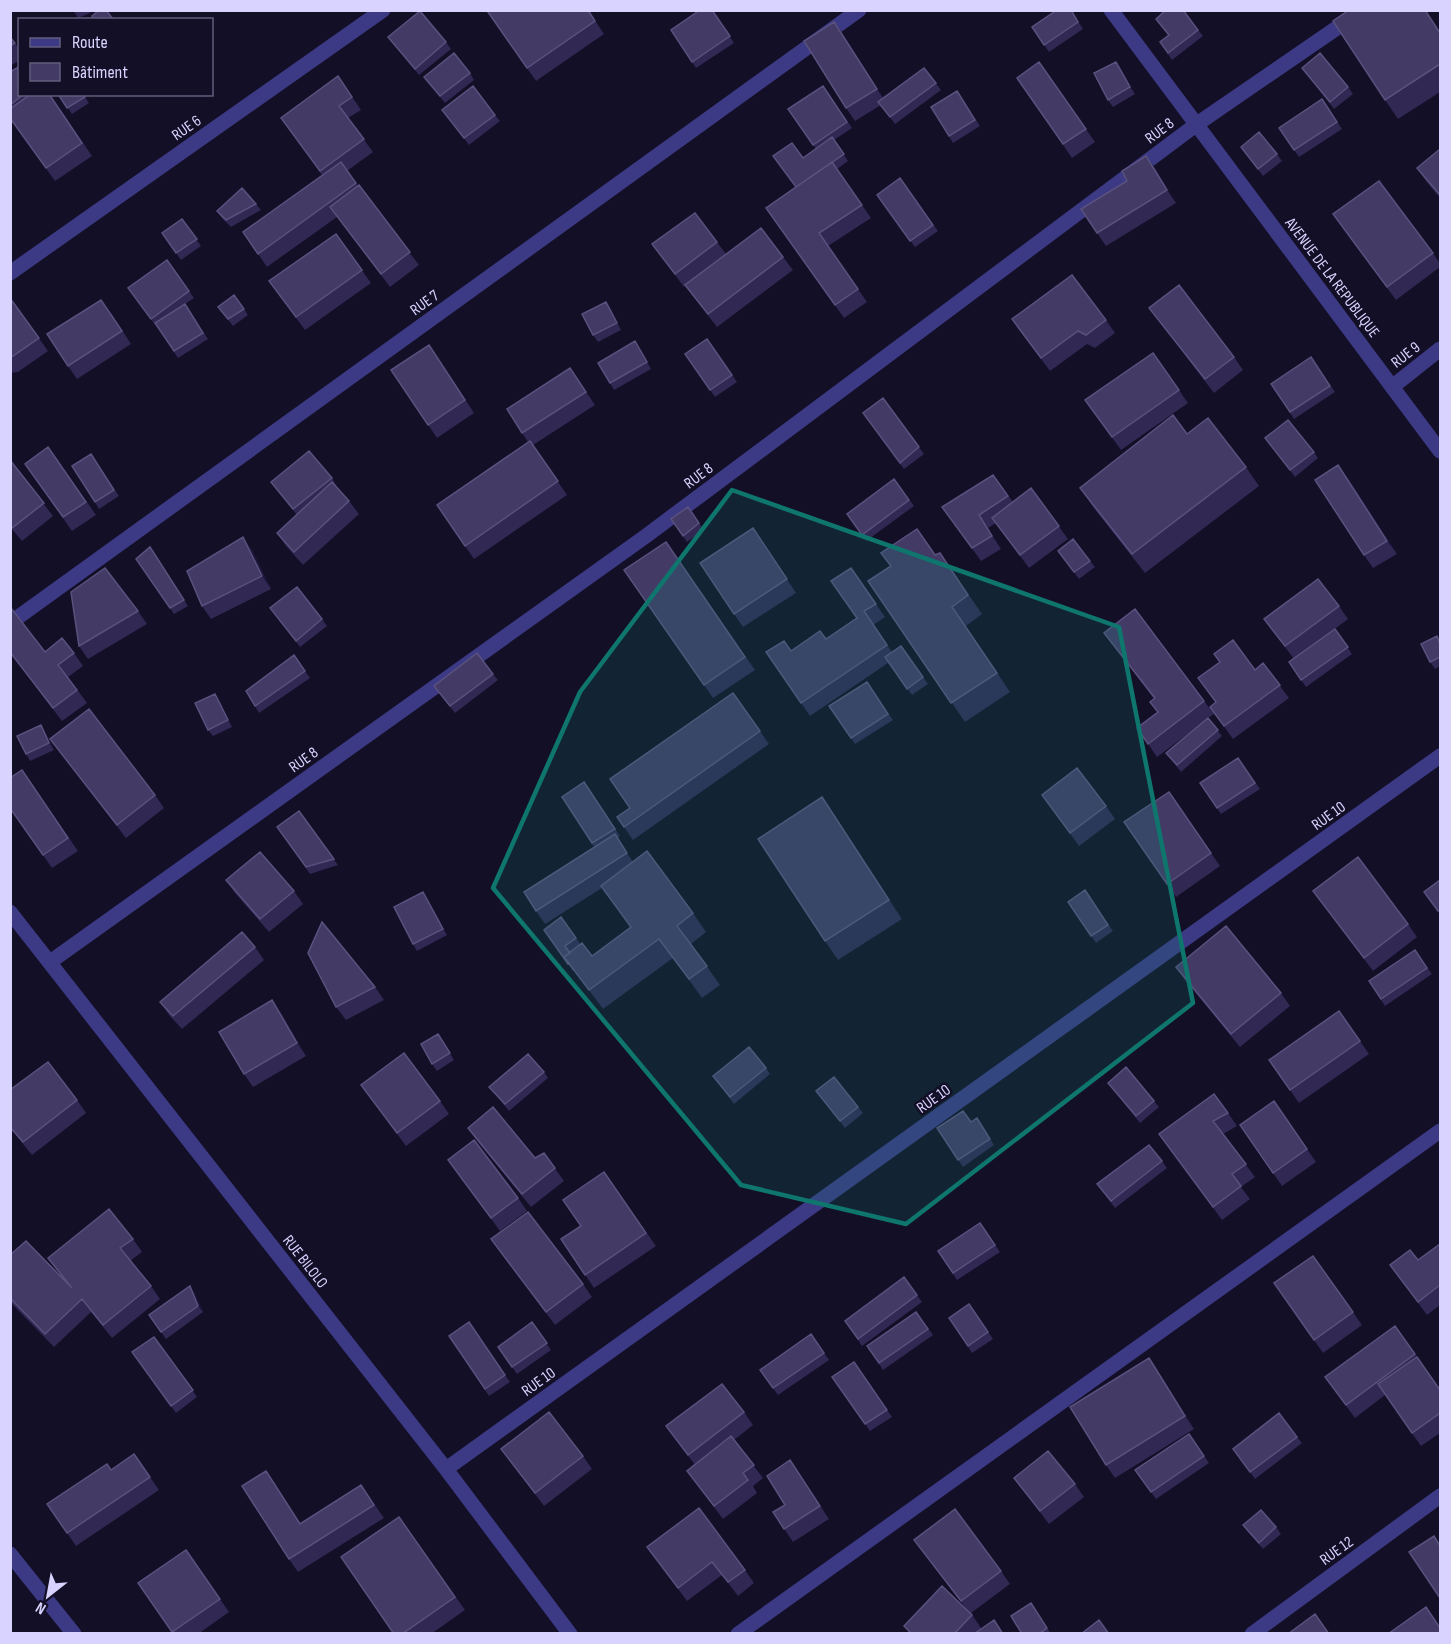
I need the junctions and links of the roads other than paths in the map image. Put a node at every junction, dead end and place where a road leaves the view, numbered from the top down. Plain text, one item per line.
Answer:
1 (383, 10) edge
2 (859, 10) edge
3 (1111, 10) edge
4 (1363, 10) edge
5 (1197, 124) junction
6 (10, 273) edge
7 (1440, 349) edge
8 (1392, 387) junction
9 (1440, 451) edge
10 (10, 623) edge
11 (1440, 756) edge
12 (10, 912) edge
13 (50, 962) junction
14 (1440, 1131) edge
15 (446, 1469) junction
16 (1440, 1496) edge
17 (10, 1554) edge
18 (74, 1634) edge
19 (570, 1634) edge
20 (738, 1634) edge
21 (1252, 1634) edge

1 - 6 street, RUE 6
2 - 10 street, RUE 7
3 - 5 street, AVENUE DE LA REPUBLIQUE
4 - 5 street, RUE 8
5 - 8 street, AVENUE DE LA REPUBLIQUE
5 - 13 street, RUE 8
7 - 8 street, RUE 9
8 - 9 street, AVENUE DE LA REPUBLIQUE
11 - 15 street, RUE 10
12 - 13 street, RUE BILOLO
13 - 15 street, RUE BILOLO
14 - 20 street
15 - 19 street, RUE BILOLO
16 - 21 street, RUE 12
17 - 18 street

